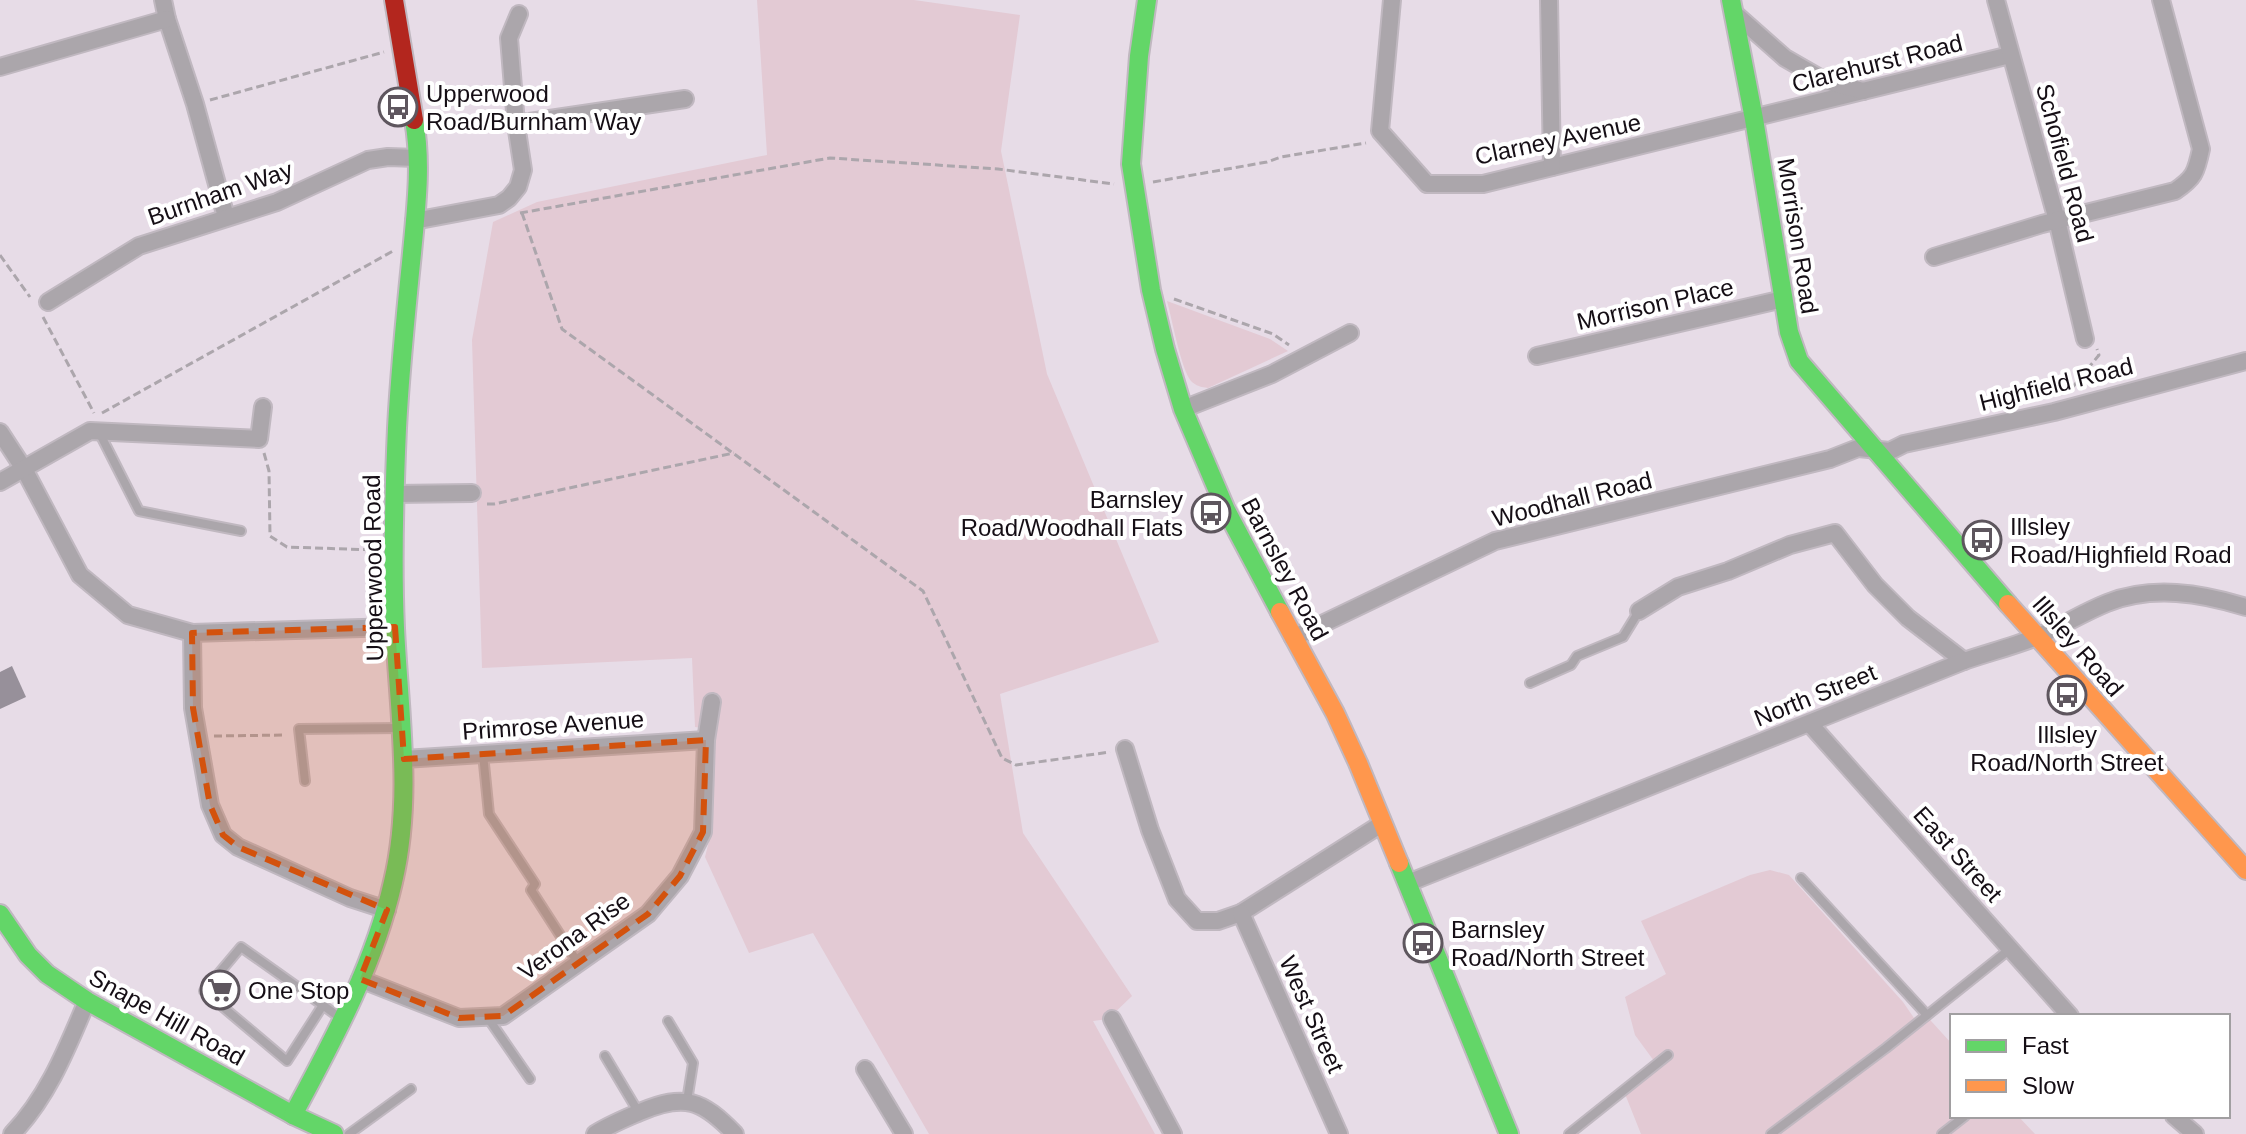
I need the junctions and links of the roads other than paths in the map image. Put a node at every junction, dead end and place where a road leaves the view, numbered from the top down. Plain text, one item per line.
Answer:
1 (163, 0) edge
2 (394, 0) edge
3 (1147, 0) edge
4 (1392, 0) edge
5 (1549, 0) edge
6 (1996, 0) edge
7 (2161, 0) edge
8 (1732, 6) edge
9 (519, 14) dead end
10 (167, 19) junction
11 (2010, 55) junction
12 (0, 67) edge
13 (1864, 91) junction
14 (685, 99) dead end
15 (1754, 119) junction
16 (516, 124) junction
17 (417, 158) junction
18 (1552, 167) junction
19 (226, 217) junction
20 (2057, 220) junction
21 (414, 230) junction
22 (1934, 257) dead end
23 (1783, 299) junction
24 (39, 303) road end
25 (1350, 333) dead end
26 (2085, 339) road end
27 (1537, 356) dead end
28 (2246, 361) edge
29 (263, 407) dead end
30 (1183, 409) junction
31 (98, 431) junction
32 (0, 432) edge
33 (1877, 451) junction
34 (24, 469) junction
35 (0, 482) edge
36 (472, 493) road end
37 (395, 494) junction
38 (241, 531) dead end
39 (2246, 607) edge
40 (1639, 611) joint
41 (395, 627) junction
42 (192, 633) junction
43 (2037, 637) junction
44 (1293, 638) junction
45 (1964, 661) junction
46 (1530, 683) dead end
47 (712, 702) dead end
48 (1810, 724) junction
49 (402, 728) junction
50 (706, 740) junction
51 (1125, 749) road end
52 (483, 754) junction
53 (404, 759) junction
54 (305, 781) dead end
55 (1383, 823) junction
56 (2246, 870) edge
57 (1801, 878) dead end
58 (1408, 883) junction
59 (387, 910) junction
60 (1241, 913) junction
61 (0, 914) edge
62 (2010, 949) junction
63 (578, 963) junction
64 (360, 979) junction
65 (87, 1001) junction
66 (323, 1005) junction
67 (2068, 1014) edge
68 (1927, 1015) junction
69 (488, 1017) junction
70 (1112, 1019) dead end
71 (344, 1020) junction
72 (668, 1021) dead end
73 (1668, 1055) dead end
74 (605, 1056) dead end
75 (865, 1069) dead end
76 (530, 1079) dead end
77 (411, 1089) dead end
78 (687, 1101) junction
79 (639, 1113) junction
80 (293, 1115) junction
81 (1962, 1118) edge
82 (2176, 1118) edge
83 (601, 1130) edge
84 (12, 1134) edge
85 (334, 1134) edge
86 (349, 1134) edge
87 (735, 1134) edge
88 (904, 1134) edge
89 (1173, 1134) edge
90 (1339, 1134) edge
91 (1509, 1134) edge
92 (1569, 1134) edge
93 (1771, 1134) edge
94 (1942, 1134) edge
95 (2195, 1134) edge

1 - 10 street
2 - 17 street, Upperwood Road
3 - 30 street, Barnsley Road
4 - 18 street, Clarney Avenue
5 - 18 street
6 - 11 street, Schofield Road
7 - 20 street
8 - 13 street
8 - 15 street, Morrison Road
9 - 16 street
10 - 12 street
10 - 19 street
11 - 13 street, Clarehurst Road
11 - 20 street, Schofield Road
13 - 15 street, Clarehurst Road
14 - 16 street
15 - 18 street, Clarney Avenue
15 - 23 street, Morrison Road
16 - 21 street
17 - 19 street, Burnham Way
17 - 21 street, Upperwood Road
19 - 24 street, Burnham Way
20 - 22 street
20 - 26 street, Schofield Road
21 - 37 street, Upperwood Road
23 - 27 street, Morrison Place
23 - 33 street, Morrison Road
25 - 30 street
28 - 33 street, Highfield Road
29 - 31 street
30 - 44 street, Barnsley Road
31 - 34 street
31 - 38 lane
32 - 34 street
33 - 43 street, Illsley Road
33 - 44 street, Woodhall Road
34 - 35 street
34 - 42 street
36 - 37 street
37 - 41 street, Upperwood Road
39 - 43 street, North Street
40 - 45 street
40 - 46 lane
41 - 42 street
41 - 49 street, Upperwood Road
42 - 59 street
43 - 45 street, North Street
43 - 56 street, Illsley Road
44 - 55 street, Barnsley Road
45 - 48 street, North Street
47 - 50 street, Verona Rise
48 - 58 street, North Street
48 - 62 street, East Street
49 - 53 street, Upperwood Road
49 - 54 lane
50 - 52 street, Primrose Avenue
50 - 63 street, Verona Rise
51 - 60 street
52 - 53 street, Primrose Avenue
52 - 63 lane
53 - 59 street, Upperwood Road
55 - 58 street, Barnsley Road
55 - 60 street
57 - 68 lane
58 - 91 street, Barnsley Road
59 - 64 street, Upperwood Road
60 - 90 street, West Street
61 - 65 street, Snape Hill Road
62 - 67 street, East Street
62 - 68 lane
63 - 69 street, Verona Rise
64 - 69 street, Verona Rise
64 - 71 street, Upperwood Road
65 - 80 street, Snape Hill Road
65 - 84 street
66 - 66 lane
66 - 71 lane
68 - 93 lane
69 - 76 lane
70 - 89 street
71 - 80 street, Upperwood Road
72 - 78 lane
73 - 92 lane
74 - 79 lane
75 - 88 street
77 - 86 lane
78 - 79 street
78 - 87 street
79 - 83 street
80 - 85 street, Snape Hill Road
81 - 94 lane
82 - 95 street

